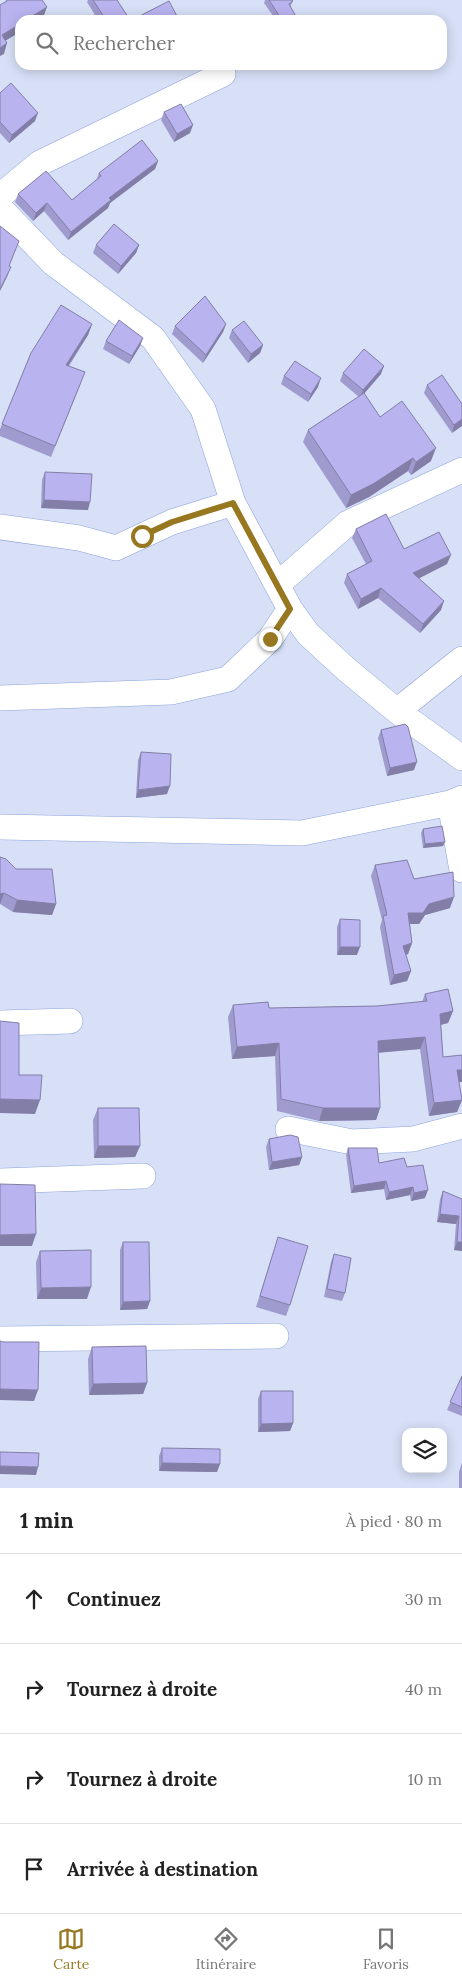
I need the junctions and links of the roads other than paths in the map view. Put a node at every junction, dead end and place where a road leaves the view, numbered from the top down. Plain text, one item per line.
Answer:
1 (222, 74) dead end
2 (0, 196) edge
3 (0, 208) edge
4 (462, 470) edge
5 (233, 503) junction
6 (0, 527) edge
7 (277, 585) junction
8 (290, 609) junction
9 (462, 660) edge
10 (0, 698) edge
11 (397, 711) junction
12 (462, 758) edge
13 (456, 800) edge
14 (0, 827) edge
15 (462, 870) edge
16 (70, 1021) dead end
17 (0, 1023) edge
18 (462, 1126) edge
19 (288, 1129) dead end
20 (143, 1176) dead end
21 (0, 1181) edge
22 (276, 1336) dead end
23 (0, 1339) edge

1 - 2 street
3 - 5 street
4 - 7 street
5 - 6 street
5 - 7 street
7 - 8 street
8 - 10 street
8 - 11 street
9 - 11 street
11 - 12 street
13 - 14 street
13 - 15 street
16 - 17 street
18 - 19 street
20 - 21 street
22 - 23 street

